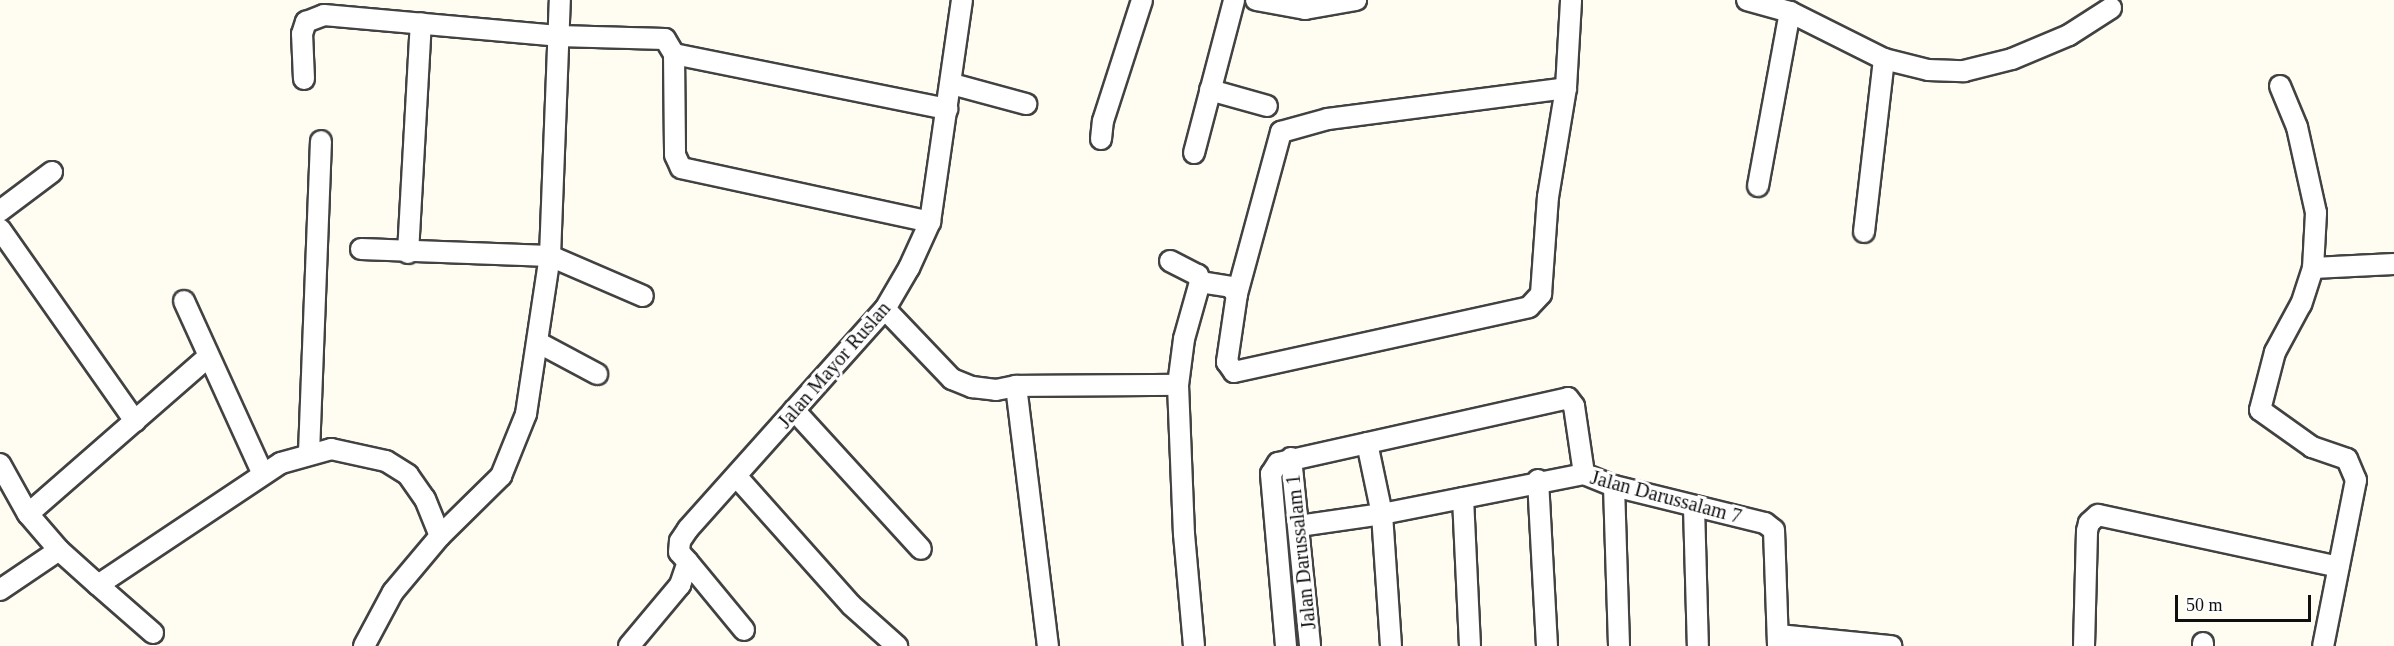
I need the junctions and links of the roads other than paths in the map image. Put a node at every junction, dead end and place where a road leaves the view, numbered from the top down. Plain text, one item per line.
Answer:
1 (560, 0) edge
2 (962, 0) edge
3 (1142, 0) edge
4 (1233, 0) edge
5 (1256, 0) edge
6 (1356, 0) edge
7 (1571, 0) edge
8 (1747, 0) edge
9 (1286, 3) edge
10 (2111, 8) dead end
11 (1790, 12) junction
12 (421, 24) junction
13 (558, 36) junction
14 (674, 54) junction
15 (1884, 59) junction
16 (304, 80) dead end
17 (952, 84) junction
18 (2280, 86) dead end
19 (1566, 88) junction
20 (1210, 90) junction
21 (1026, 104) dead end
22 (1268, 106) dead end
23 (948, 109) junction
24 (1101, 139) dead end
25 (321, 141) dead end
26 (1194, 153) dead end
27 (52, 172) dead end
28 (1758, 186) dead end
29 (0, 211) edge
30 (930, 222) junction
31 (0, 229) edge
32 (1864, 232) dead end
33 (361, 249) dead end
34 (408, 253) junction
35 (550, 256) junction
36 (1170, 261) dead end
37 (2394, 264) edge
38 (2313, 268) junction
39 (1200, 282) junction
40 (1237, 294) junction
41 (643, 296) dead end
42 (184, 301) dead end
43 (885, 309) junction
44 (539, 343) junction
45 (208, 357) junction
46 (597, 374) dead end
47 (1178, 385) junction
48 (1016, 386) junction
49 (794, 410) junction
50 (135, 421) junction
51 (1367, 443) junction
52 (309, 453) junction
53 (1291, 458) junction
54 (0, 464) edge
55 (263, 474) junction
56 (1584, 474) junction
57 (737, 477) junction
58 (1538, 480) junction
59 (1614, 486) junction
60 (1463, 498) junction
61 (1694, 507) junction
62 (28, 514) junction
63 (1382, 514) junction
64 (1299, 526) junction
65 (440, 536) junction
66 (921, 549) dead end
67 (59, 550) junction
68 (688, 562) junction
69 (2338, 567) junction
70 (98, 585) junction
71 (0, 590) edge
72 (744, 630) dead end
73 (153, 633) dead end
74 (1778, 641) edge
75 (364, 646) edge
76 (629, 646) edge
77 (897, 646) edge
78 (1048, 646) edge
79 (1194, 646) edge
80 (1286, 646) edge
81 (1310, 646) edge
82 (1391, 646) edge
83 (1470, 646) edge
84 (1547, 646) edge
85 (1619, 646) edge
86 (1698, 646) edge
87 (1891, 646) edge
88 (2084, 646) edge
89 (2323, 646) edge

1 - 13 street
2 - 17 street, Jalan Mayor Ruslan
3 - 24 street
4 - 20 street
5 - 9 street
6 - 9 street
7 - 19 street
8 - 11 street
10 - 15 street
11 - 15 street
11 - 28 street
12 - 13 street
12 - 16 street
12 - 34 street
13 - 14 street
13 - 35 street
14 - 23 street
14 - 30 street
15 - 32 street
17 - 21 street
17 - 23 street, Jalan Mayor Ruslan
18 - 38 street
19 - 40 street
19 - 40 street
20 - 22 street
20 - 26 street
23 - 30 street, Jalan Mayor Ruslan
25 - 52 street
27 - 29 street
30 - 43 street, Jalan Mayor Ruslan
31 - 50 street
33 - 34 street
34 - 35 street
35 - 41 street
35 - 44 street
36 - 39 street
37 - 38 street
38 - 69 street
39 - 40 street
39 - 47 street
42 - 45 street
43 - 48 street
43 - 49 street, Jalan Mayor Ruslan
44 - 46 street
44 - 65 street
45 - 50 street
45 - 55 street
47 - 48 street
47 - 79 street
48 - 78 street
49 - 57 street, Jalan Mayor Ruslan
49 - 66 street
50 - 62 street
51 - 53 street
51 - 56 street
51 - 63 street
52 - 55 street
52 - 65 street
53 - 64 street, Jalan Darussalam 1
53 - 80 street
54 - 62 street
55 - 70 street
56 - 58 street, Jalan Darussalam 7
56 - 59 street, Jalan Darussalam 7
57 - 68 street, Jalan Mayor Ruslan
57 - 77 street
58 - 60 street, Jalan Darussalam 7
58 - 84 street
59 - 61 street, Jalan Darussalam 7
59 - 85 street
60 - 63 street, Jalan Darussalam 7
60 - 83 street
61 - 74 street, Jalan Darussalam 7
61 - 86 street
62 - 67 street
63 - 64 street, Jalan Darussalam 7
63 - 82 street
64 - 81 street, Jalan Darussalam 1
65 - 75 street
67 - 70 street
67 - 71 street
68 - 72 street
68 - 76 street
69 - 88 street
69 - 89 street
70 - 73 street
74 - 87 street

